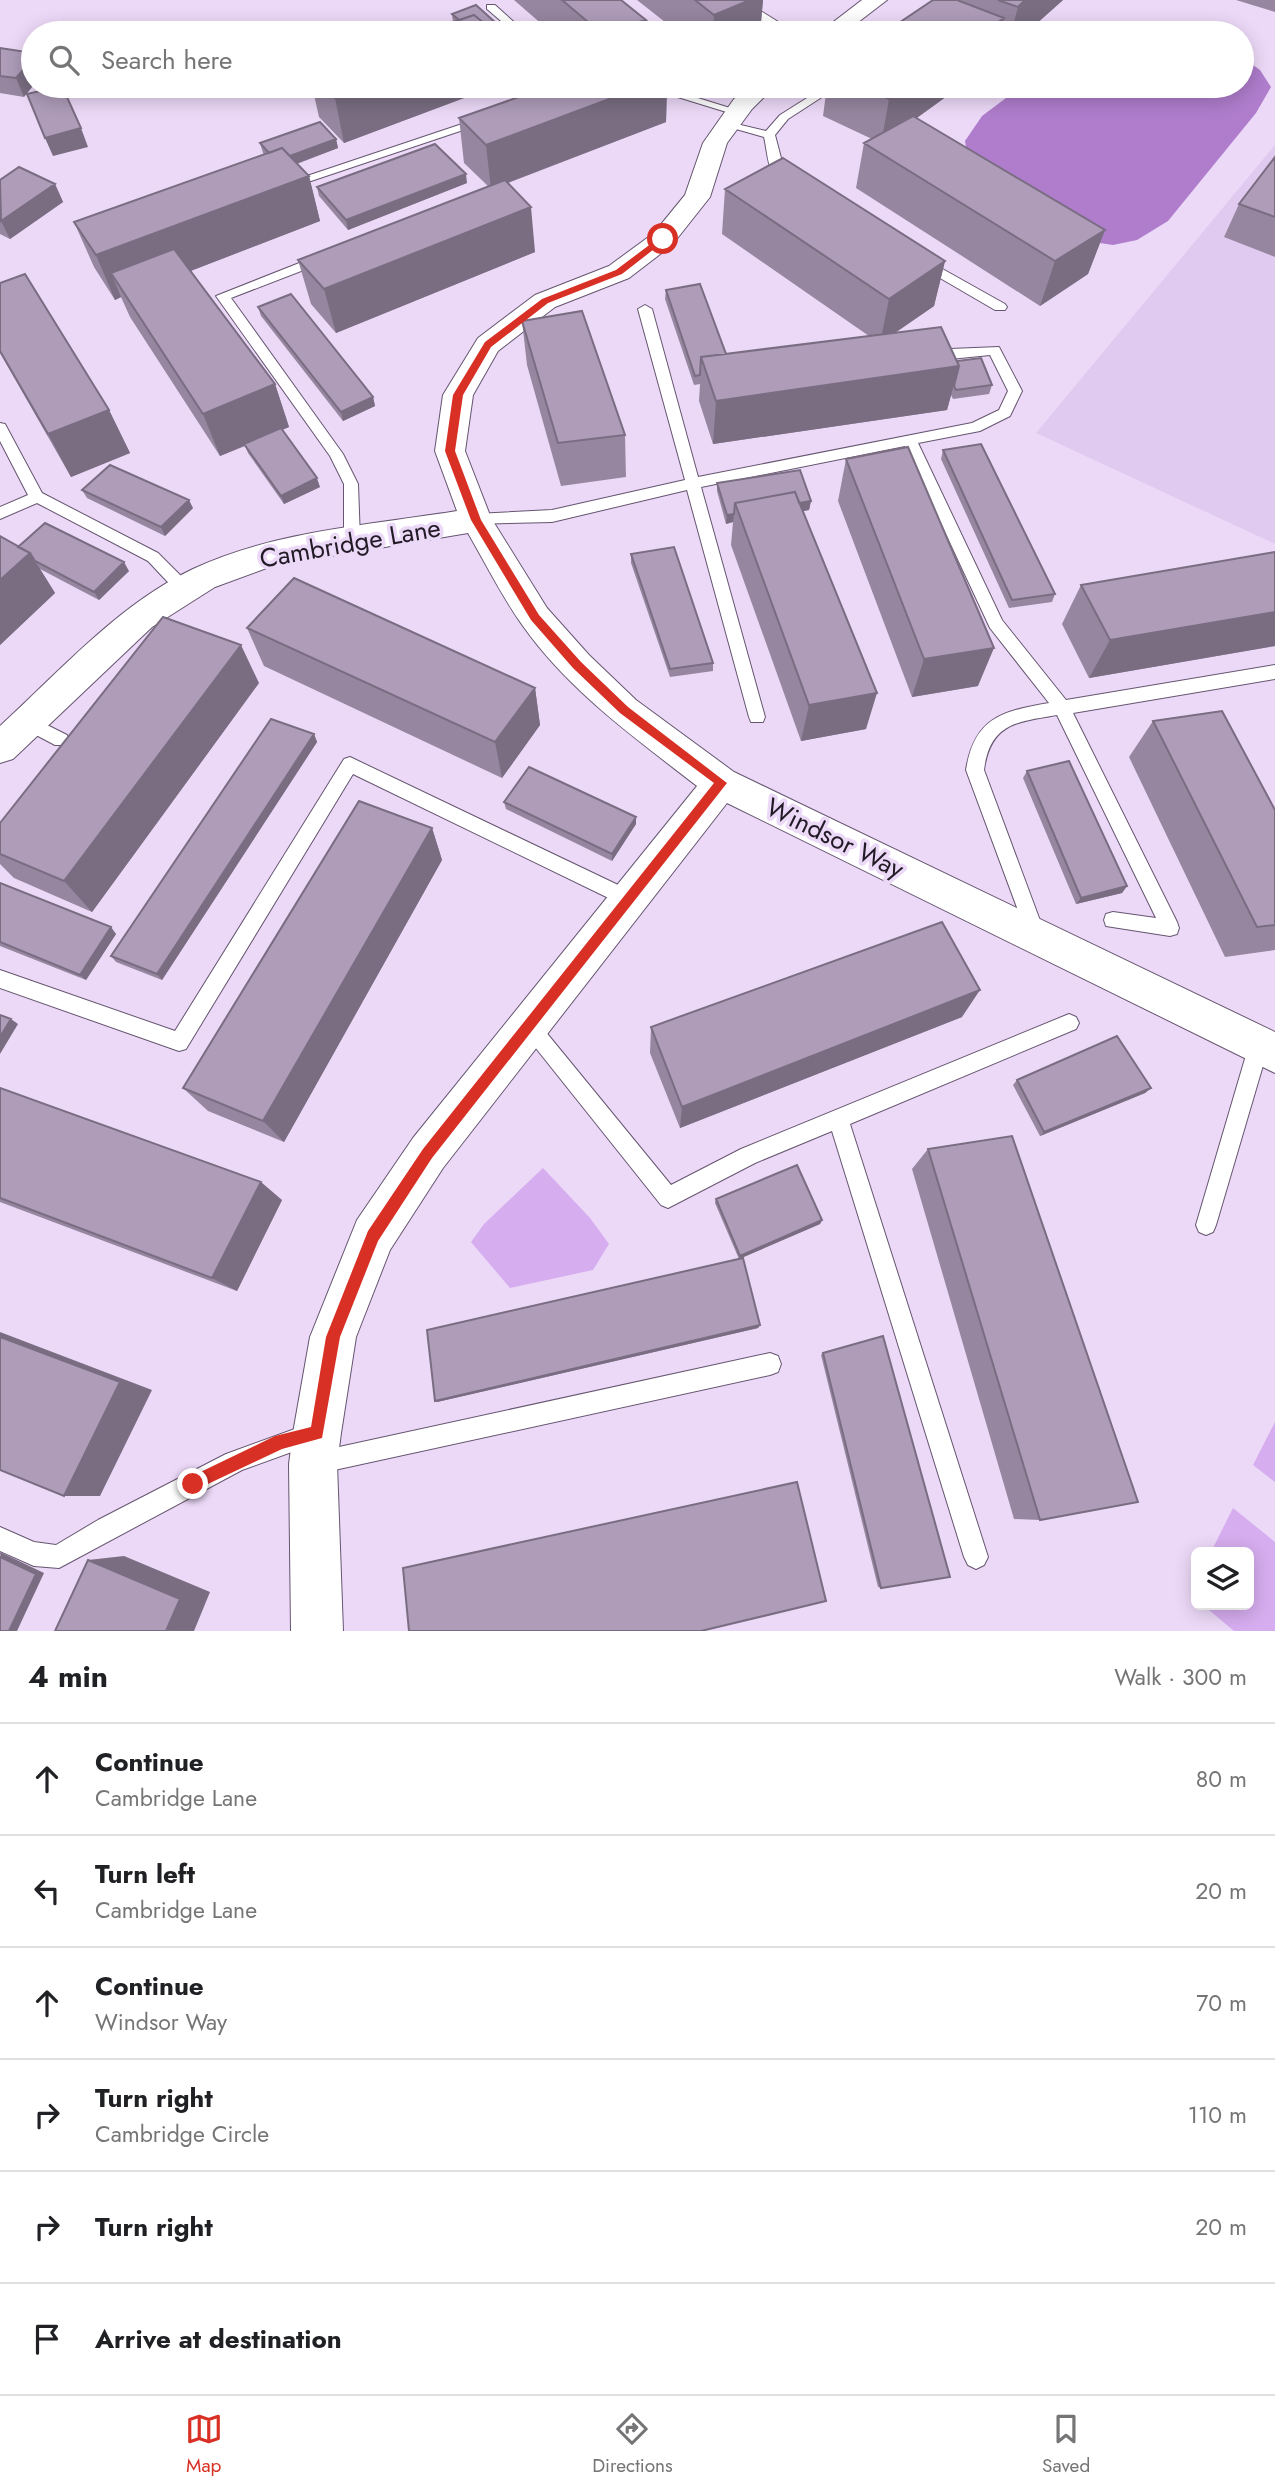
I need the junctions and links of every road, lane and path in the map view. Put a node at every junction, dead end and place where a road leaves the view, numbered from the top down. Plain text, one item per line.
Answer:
1 (736, 0) edge
2 (876, 0) edge
3 (491, 7) dead end
4 (507, 21) edge
5 (766, 21) edge
6 (851, 21) edge
7 (679, 98) edge
8 (752, 98) edge
9 (814, 98) edge
10 (495, 116) edge
11 (732, 119) junction
12 (769, 135) junction
13 (307, 178) edge
14 (791, 186) edge
15 (337, 252) edge
16 (907, 253) edge
17 (1000, 307) dead end
18 (645, 309) dead end
19 (950, 354) edge
20 (0, 428) edge
21 (910, 441) junction
22 (693, 483) junction
23 (37, 497) junction
24 (0, 513) edge
25 (476, 520) junction
26 (352, 540) junction
27 (185, 590) junction
28 (1275, 672) edge
29 (1062, 708) junction
30 (757, 717) dead end
31 (27, 722) junction
32 (61, 740) dead end
33 (0, 748) edge
34 (722, 783) junction
35 (631, 900) junction
36 (1112, 920) dead end
37 (1038, 937) junction
38 (0, 979) edge
39 (1069, 1023) dead end
40 (529, 1027) junction
41 (1267, 1049) edge
42 (838, 1119) junction
43 (1206, 1225) dead end
44 (770, 1364) dead end
45 (315, 1448) junction
46 (0, 1539) edge
47 (976, 1557) dead end
48 (317, 1631) edge

1 - 5 lane
2 - 6 street
3 - 4 lane
7 - 11 lane
8 - 11 street, Cambridge Lane
9 - 12 lane
10 - 13 lane
11 - 12 lane
11 - 25 street, Cambridge Lane
12 - 14 lane
15 - 26 lane
16 - 17 lane
18 - 22 lane
19 - 21 lane
20 - 23 lane
21 - 22 lane
21 - 29 lane
22 - 25 lane
22 - 30 lane
23 - 24 lane
23 - 27 lane
25 - 26 street, Cambridge Lane
25 - 34 street, Windsor Way
26 - 27 street, Cambridge Lane
27 - 31 street, Cambridge Lane
28 - 29 lane
29 - 36 lane
29 - 37 lane
31 - 32 lane
31 - 33 street, Cambridge Lane
34 - 35 street
34 - 37 street, Windsor Way
35 - 38 lane
35 - 40 street
37 - 41 street, Windsor Way
39 - 42 lane
40 - 42 lane
40 - 45 street
41 - 43 lane
42 - 47 lane
44 - 45 lane
45 - 46 lane
45 - 48 street

